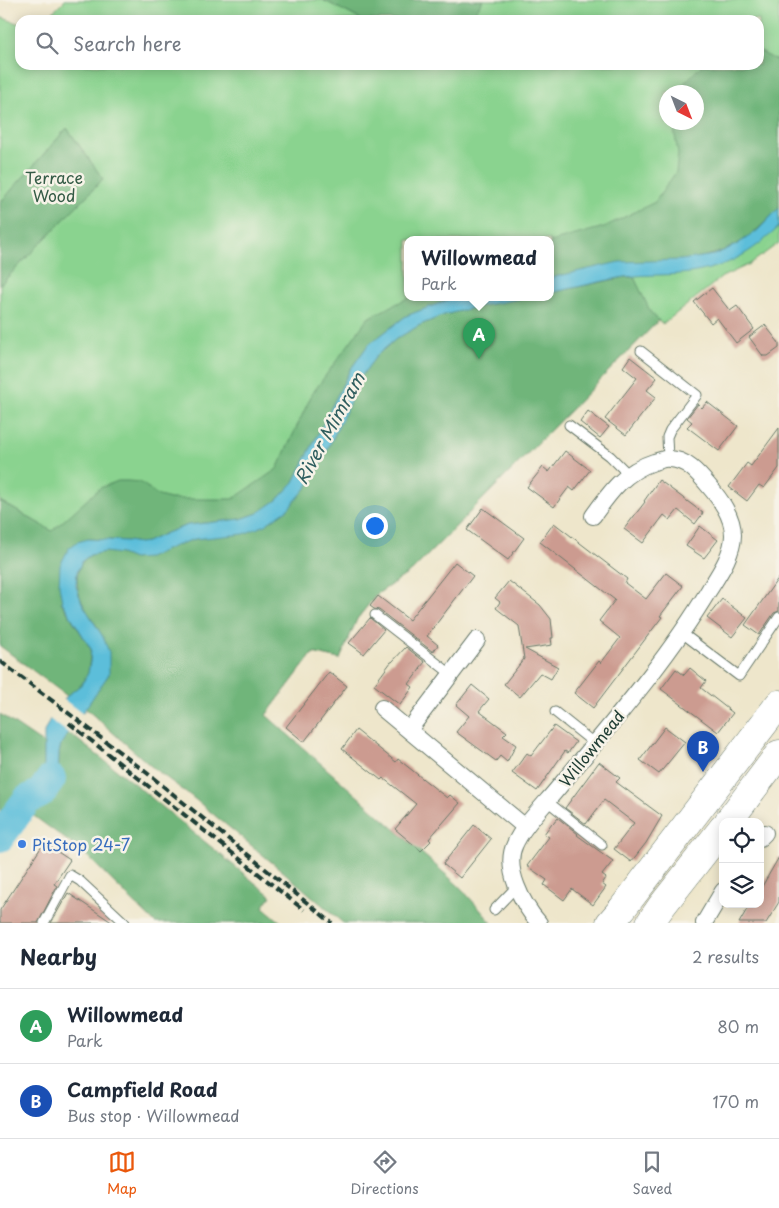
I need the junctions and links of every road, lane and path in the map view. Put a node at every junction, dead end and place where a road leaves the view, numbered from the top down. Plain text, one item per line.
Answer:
1 (641, 351) dead end
2 (569, 425) dead end
3 (668, 458) junction
4 (629, 474) junction
5 (593, 516) dead end
6 (375, 615) dead end
7 (779, 617) edge
8 (682, 633) junction
9 (477, 640) dead end
10 (451, 674) junction
11 (779, 704) edge
12 (382, 708) dead end
13 (555, 712) dead end
14 (409, 730) junction
15 (595, 744) junction
16 (779, 754) edge
17 (547, 801) junction
18 (731, 818) edge
19 (525, 827) junction
20 (719, 833) edge
21 (602, 845) dead end
22 (517, 886) junction
23 (719, 898) edge
24 (494, 910) dead end
25 (44, 923) edge
26 (125, 923) edge
27 (539, 923) edge
28 (610, 923) edge
29 (650, 923) edge
30 (704, 923) edge

1 - 3 lane
2 - 4 lane
3 - 4 street
3 - 8 street, Willowmead
4 - 5 street
6 - 10 lane
7 - 8 lane
8 - 15 street, Willowmead
9 - 10 street
10 - 14 street
11 - 28 highway
12 - 14 street
13 - 15 lane
14 - 19 street
15 - 17 street, Willowmead
16 - 18 highway
17 - 19 street, Willowmead
17 - 21 lane
19 - 22 street, Willowmead
20 - 29 highway
22 - 24 lane
22 - 27 street, Willowmead
23 - 30 street
25 - 26 lane

